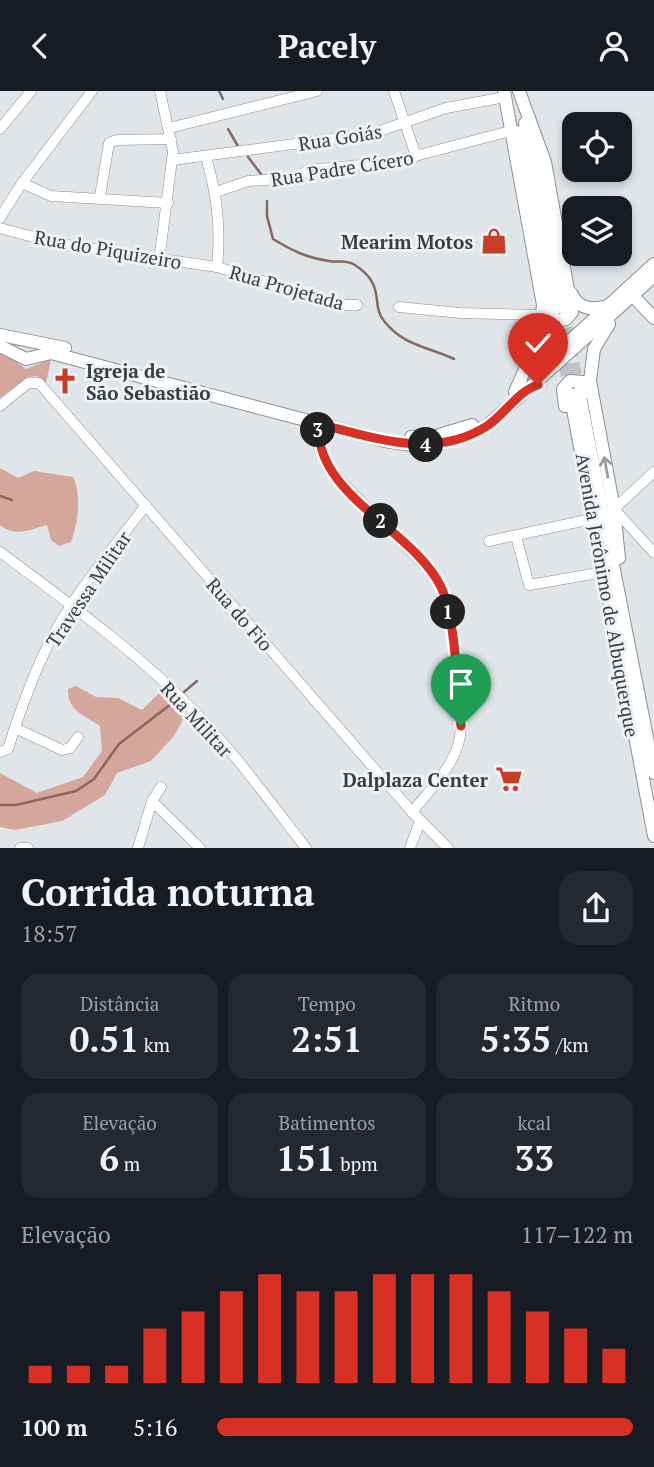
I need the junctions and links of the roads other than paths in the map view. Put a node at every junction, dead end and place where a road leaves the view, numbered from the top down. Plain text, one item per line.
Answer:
1 (31, 91) edge
2 (92, 91) edge
3 (160, 91) edge
4 (317, 91) edge
5 (394, 91) edge
6 (510, 92) edge
7 (404, 124) junction
8 (0, 128) edge
9 (510, 131) junction
10 (170, 133) junction
11 (416, 156) junction
12 (206, 157) junction
13 (172, 160) junction
14 (22, 183) junction
15 (216, 192) junction
16 (100, 197) junction
17 (168, 203) junction
18 (0, 218) edge
19 (0, 228) edge
20 (159, 261) junction
21 (654, 264) edge
22 (217, 267) junction
23 (654, 276) edge
24 (571, 293) junction
25 (633, 296) junction
26 (357, 305) dead end
27 (608, 306) junction
28 (399, 307) dead end
29 (551, 309) junction
30 (654, 319) edge
31 (0, 335) edge
32 (30, 340) junction
33 (0, 346) edge
34 (29, 358) junction
35 (533, 387) junction
36 (515, 392) junction
37 (571, 396) junction
38 (594, 404) junction
39 (0, 406) edge
40 (319, 424) junction
41 (654, 472) edge
42 (146, 505) junction
43 (614, 509) junction
44 (587, 520) junction
45 (516, 536) junction
46 (489, 541) dead end
47 (0, 552) edge
48 (654, 553) edge
49 (598, 573) junction
50 (72, 605) junction
51 (622, 611) junction
52 (613, 632) junction
53 (15, 728) junction
54 (78, 737) dead end
55 (1, 752) edge
56 (654, 773) edge
57 (161, 787) dead end
58 (152, 801) junction
59 (412, 812) junction
60 (420, 821) junction
61 (654, 836) edge
62 (20, 848) edge
63 (28, 848) edge
64 (138, 848) edge
65 (200, 848) edge
66 (306, 848) edge
67 (410, 848) edge
68 (448, 848) edge

1 - 8 street
2 - 14 street
3 - 10 street
4 - 10 street
5 - 7 street
6 - 7 street, Rua Goiás
6 - 9 main road
6 - 24 main road
6 - 29 main road
7 - 11 street
7 - 12 street, Rua Goiás
9 - 11 street, Rua Padre Cícero
9 - 29 main road
10 - 13 street
10 - 16 street
11 - 15 street, Rua Padre Cícero
12 - 13 street, Rua Goiás
12 - 15 street
13 - 17 street
14 - 16 street
14 - 18 street
15 - 22 street
16 - 17 street
17 - 20 street
19 - 20 street, Rua do Piquizeiro
20 - 22 street, Rua do Piquizeiro
21 - 27 main road
22 - 26 street, Rua Projetada
23 - 25 main road
24 - 27 main road
24 - 29 main road
25 - 30 main road
25 - 35 main road
25 - 38 main road
27 - 36 main road
28 - 29 street
29 - 36 main road
31 - 32 main road
32 - 34 main road
32 - 36 main road
33 - 34 main road
34 - 40 main road
35 - 37 main road
35 - 40 main road
37 - 38 main road
37 - 44 main road
37 - 51 main road, Avenida Jerônimo de Albuquerque
37 - 52 main road, Avenida Jerônimo de Albuquerque
43 -> 38 main road
39 - 42 street, Rua do Fio
40 - 59 street
41 - 43 street
42 - 50 street, Travessa Militar
42 - 59 street, Rua do Fio
43 - 48 street
43 - 51 main road
44 - 45 street
44 - 49 main road
45 - 46 street
45 - 49 street
47 - 50 street, Rua Militar
49 - 52 main road
50 - 53 street, Travessa Militar
50 - 66 street, Rua Militar
51 - 56 main road, Avenida Jerônimo de Albuquerque
52 - 61 main road, Avenida Jerônimo de Albuquerque
53 - 54 street
53 - 55 street, Travessa Militar
57 - 58 street
58 - 64 street
58 - 65 street
59 - 60 street, Rua do Fio
60 - 67 street
60 - 68 street, Rua do Fio
62 - 63 street

